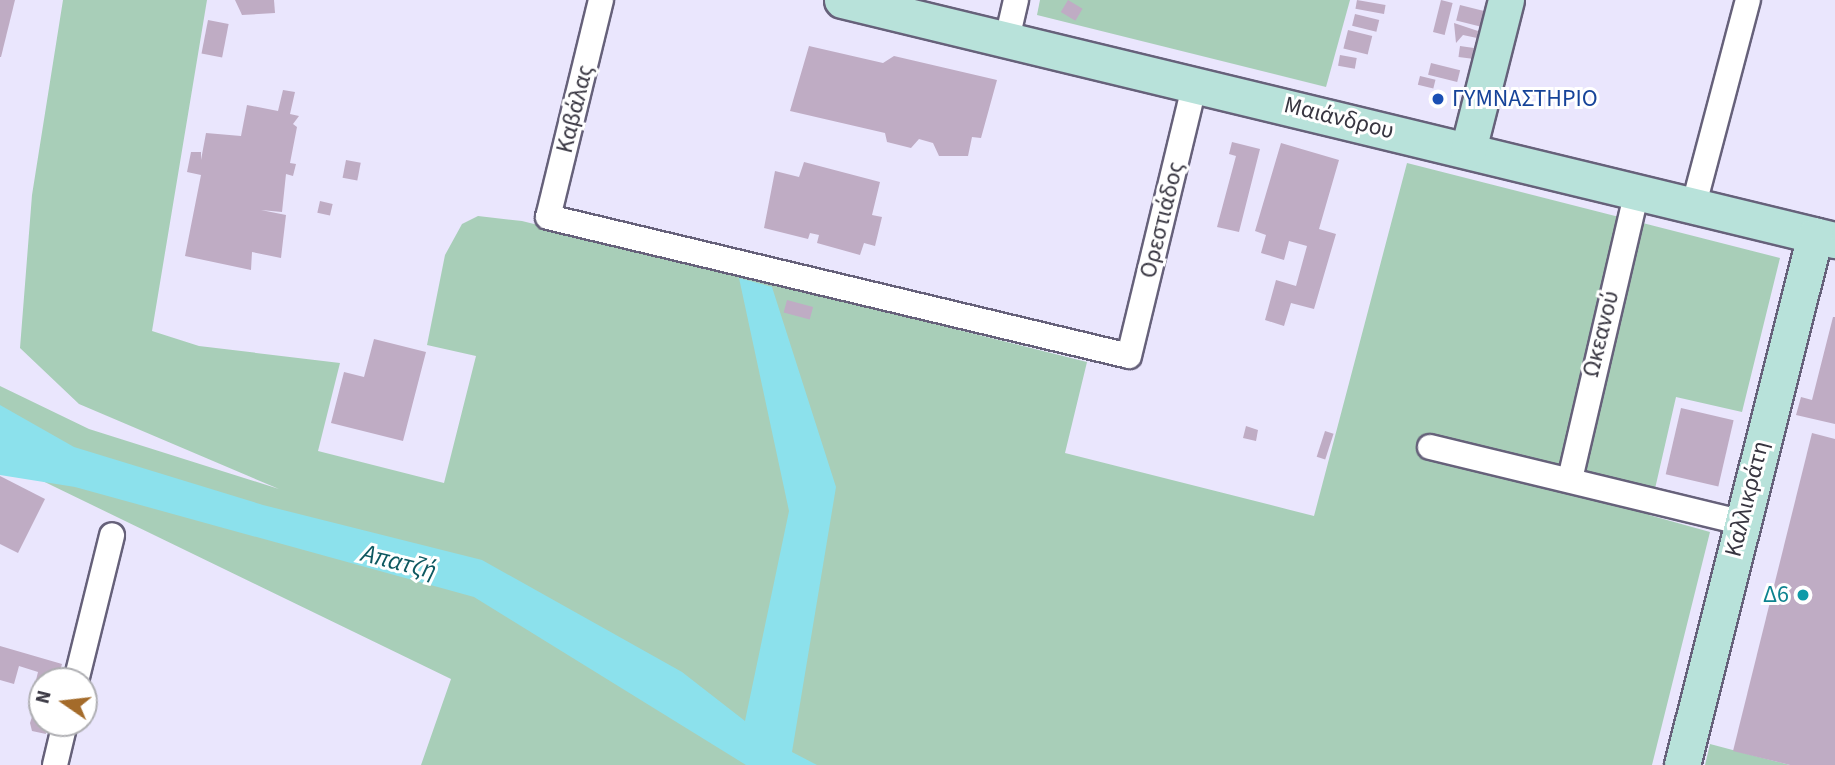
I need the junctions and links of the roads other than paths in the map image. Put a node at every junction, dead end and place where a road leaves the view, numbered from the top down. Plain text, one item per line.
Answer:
1 (601, 0) edge
2 (842, 0) edge
3 (1016, 0) edge
4 (1506, 0) edge
5 (1748, 0) edge
6 (1007, 40) junction
7 (1195, 84) junction
8 (1468, 150) junction
9 (1637, 190) junction
10 (1694, 205) junction
11 (1825, 237) edge
12 (1129, 356) joint
13 (1430, 447) dead end
14 (1570, 479) junction
15 (1741, 522) junction
16 (112, 535) dead end
17 (79, 667) edge
18 (62, 737) edge
19 (55, 765) edge
20 (1682, 765) edge

1 - 12 street, Καβάλας
2 - 6 main road, Μαιάνδρου
3 - 6 street
4 - 8 main road
5 - 10 street
6 - 7 main road, Μαιάνδρου
7 - 8 main road, Μαιάνδρου
7 - 12 street, Ορεστιάδος
8 - 9 main road, Μαιάνδρου
9 - 10 main road, Μαιάνδρου
9 - 14 street, Ωκεανού
10 - 11 main road, Μαιάνδρου
11 - 15 main road, Καλλικράτη
13 - 14 street
14 - 15 street
15 - 20 main road, Καλλικράτη
16 - 17 street
18 - 19 street

